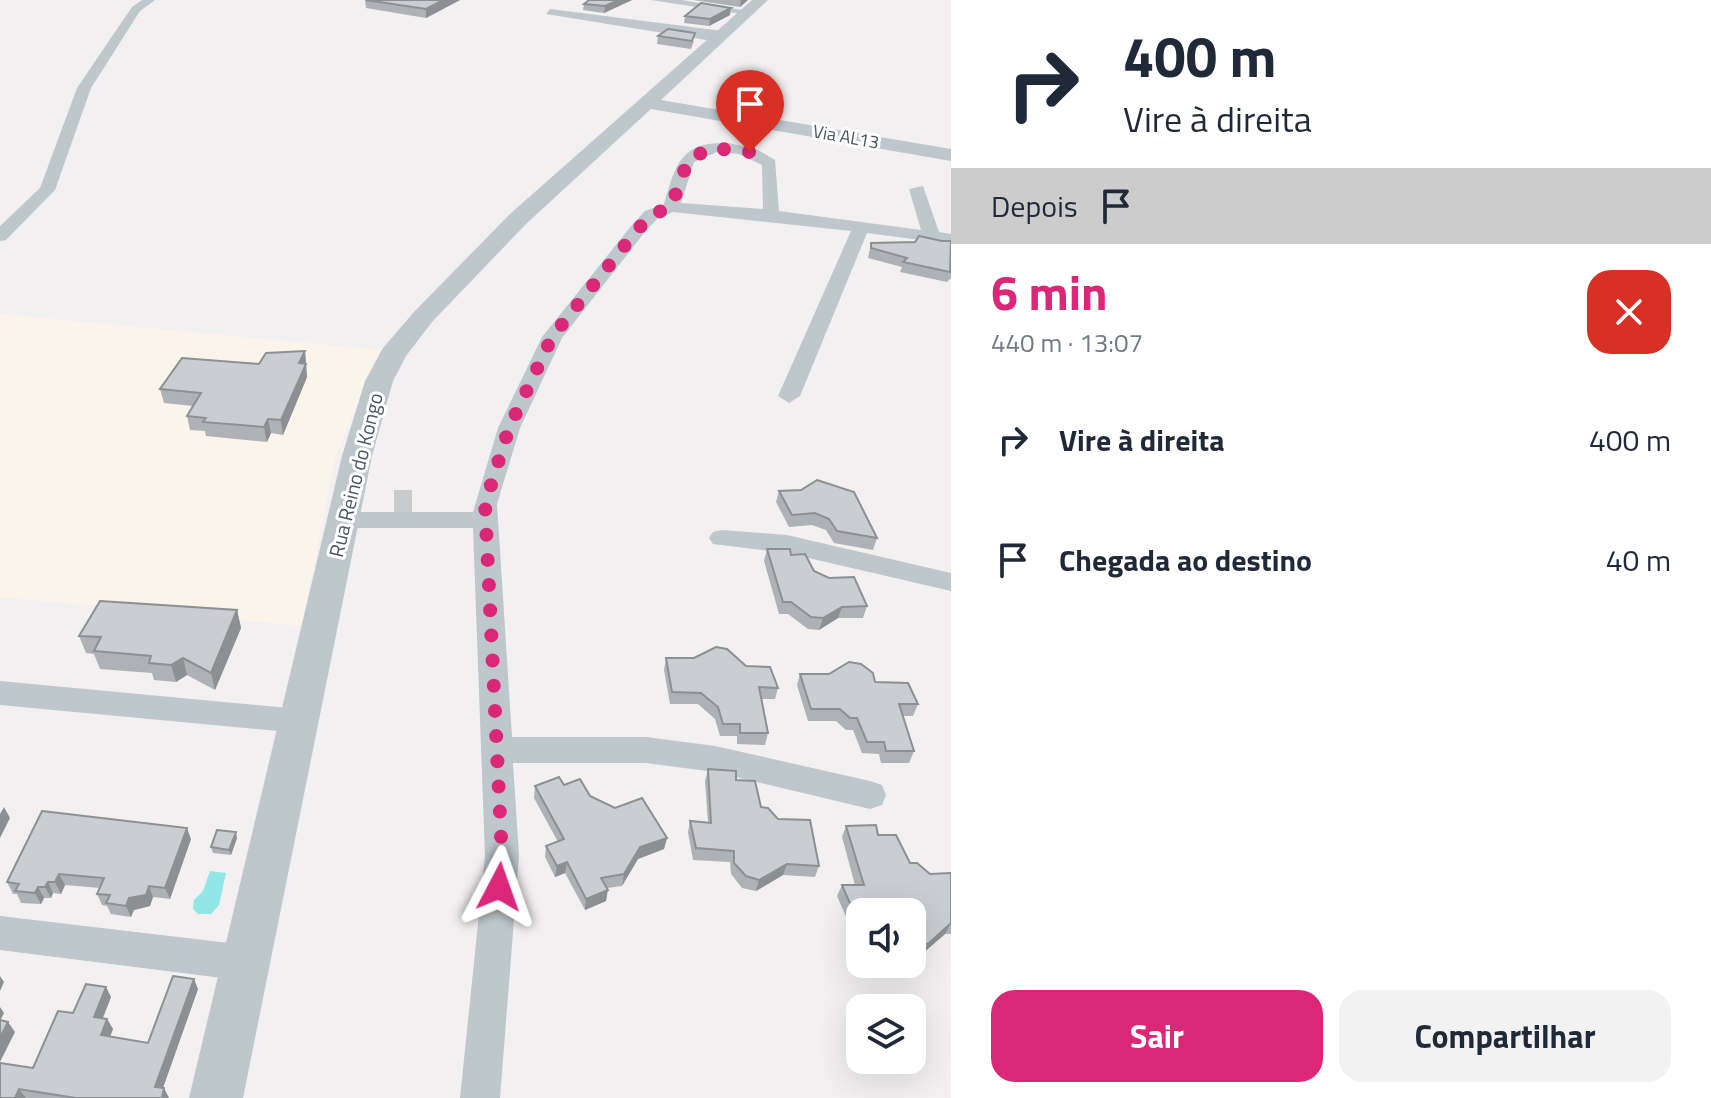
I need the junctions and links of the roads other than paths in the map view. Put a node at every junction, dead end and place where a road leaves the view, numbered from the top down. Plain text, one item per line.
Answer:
1 (149, 0) edge
2 (657, 0) edge
3 (754, 6) edge
4 (721, 36) junction
5 (647, 103) junction
6 (951, 155) edge
7 (917, 189) dead end
8 (671, 207) junction
9 (771, 215) junction
10 (861, 227) junction
11 (0, 236) edge
12 (932, 237) junction
13 (951, 239) edge
14 (789, 396) dead end
15 (345, 512) junction
16 (485, 512) junction
17 (722, 538) dead end
18 (951, 582) edge
19 (0, 693) edge
20 (299, 721) junction
21 (496, 750) junction
22 (870, 795) dead end
23 (0, 933) edge
24 (246, 963) junction
25 (216, 1098) edge
26 (480, 1098) edge

1 - 11 street
2 - 3 street
3 - 4 street, Rua Reino do Kongo
4 - 4 street
4 - 5 street, Rua Reino do Kongo
5 - 6 street, Via AL13
5 - 15 street, Rua Reino do Kongo
7 - 12 street
8 - 9 street
8 - 9 street
8 - 16 street
9 - 10 street
10 - 12 street
10 - 14 street
12 - 13 street
15 - 16 street
15 - 20 street, Rua Reino do Kongo
16 - 21 street
17 - 18 street
19 - 20 street
20 - 24 street, Rua Reino do Kongo
21 - 22 street
21 - 26 street
23 - 24 street
24 - 25 street, Rua Reino do Kongo

